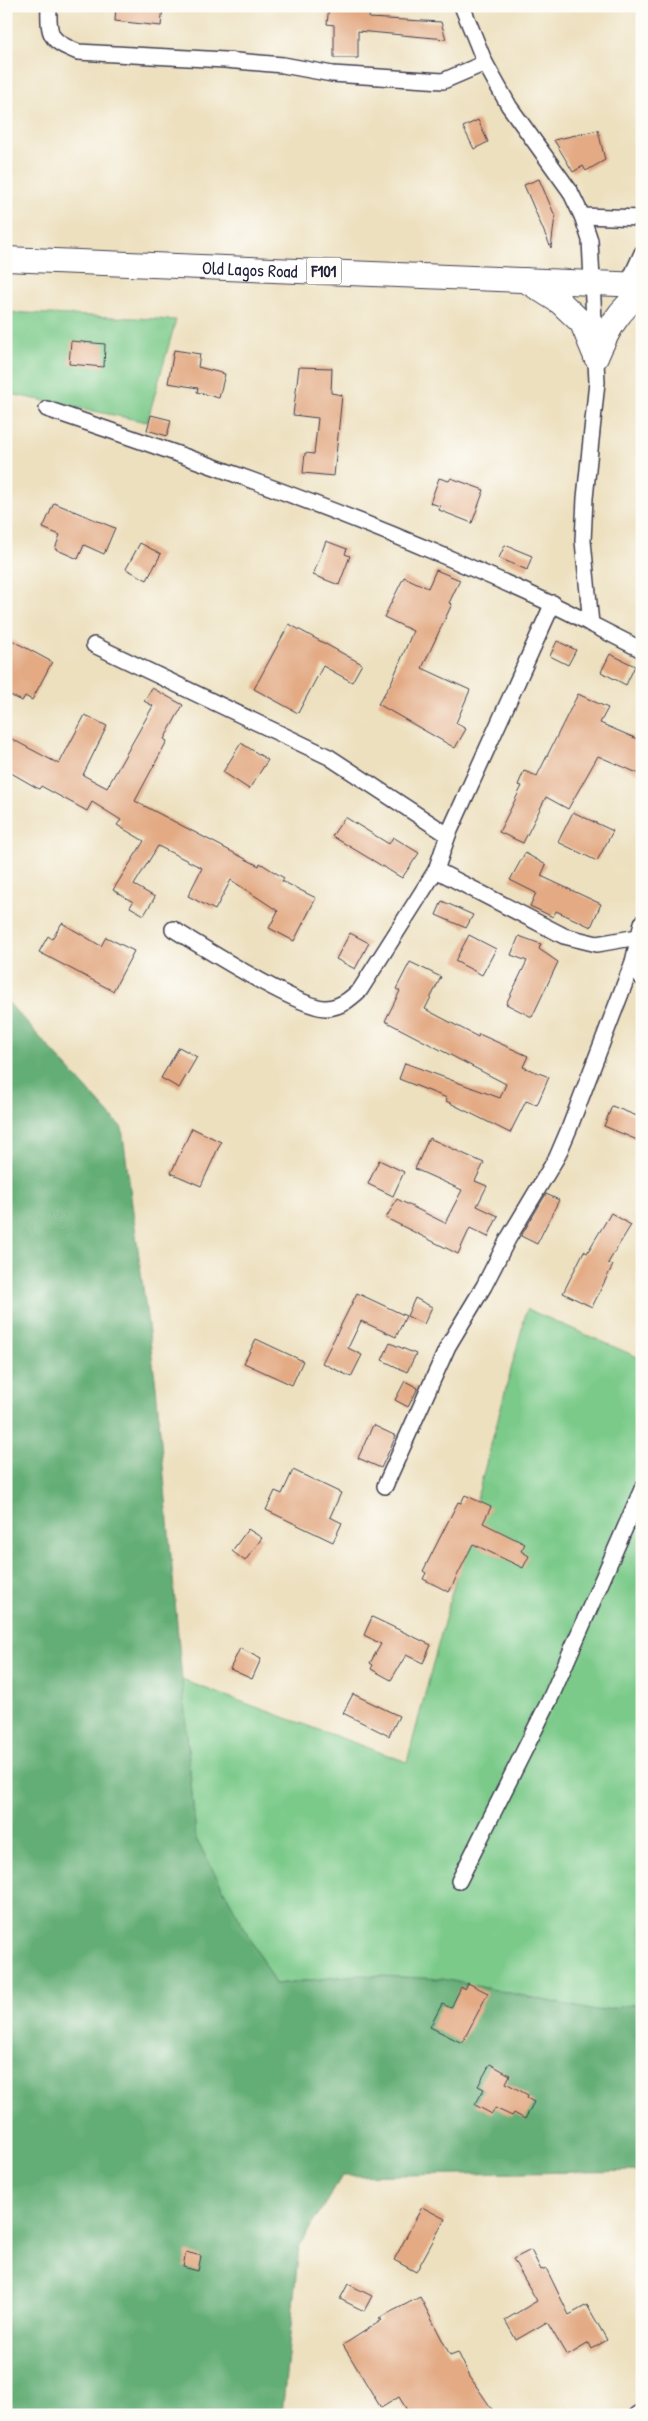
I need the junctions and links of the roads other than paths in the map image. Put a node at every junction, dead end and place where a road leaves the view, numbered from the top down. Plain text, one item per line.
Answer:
1 (49, 6) edge
2 (462, 6) edge
3 (485, 63) junction
4 (582, 216) junction
5 (642, 218) edge
6 (642, 253) edge
7 (6, 259) edge
8 (524, 279) junction
9 (593, 282) junction
10 (637, 288) edge
11 (596, 357) junction
12 (47, 410) dead end
13 (553, 603) junction
14 (591, 624) junction
15 (94, 645) dead end
16 (642, 650) edge
17 (448, 835) junction
18 (436, 870) junction
19 (173, 929) dead end
20 (640, 930) edge
21 (633, 962) junction
22 (642, 978) edge
23 (384, 1486) dead end
24 (642, 1490) edge
25 (459, 1881) dead end
26 (642, 2412) edge
27 (637, 2415) edge

1 - 3 street
2 - 3 street
3 - 4 street
4 - 5 street
4 - 9 street
6 - 10 street
7 - 8 main road, Old Lagos Road / F101
8 - 9 main road, Old Lagos Road / F101
8 - 11 main road
9 - 10 main road, Old Lagos Road / F101
9 - 11 street
10 - 11 main road
11 - 14 street
12 - 13 street
13 - 14 street
13 - 17 street
14 - 16 street
15 - 17 street
17 - 18 street
18 - 19 street
18 - 20 street
20 - 21 street
21 - 22 street
21 - 23 street
24 - 25 street
26 - 27 street

